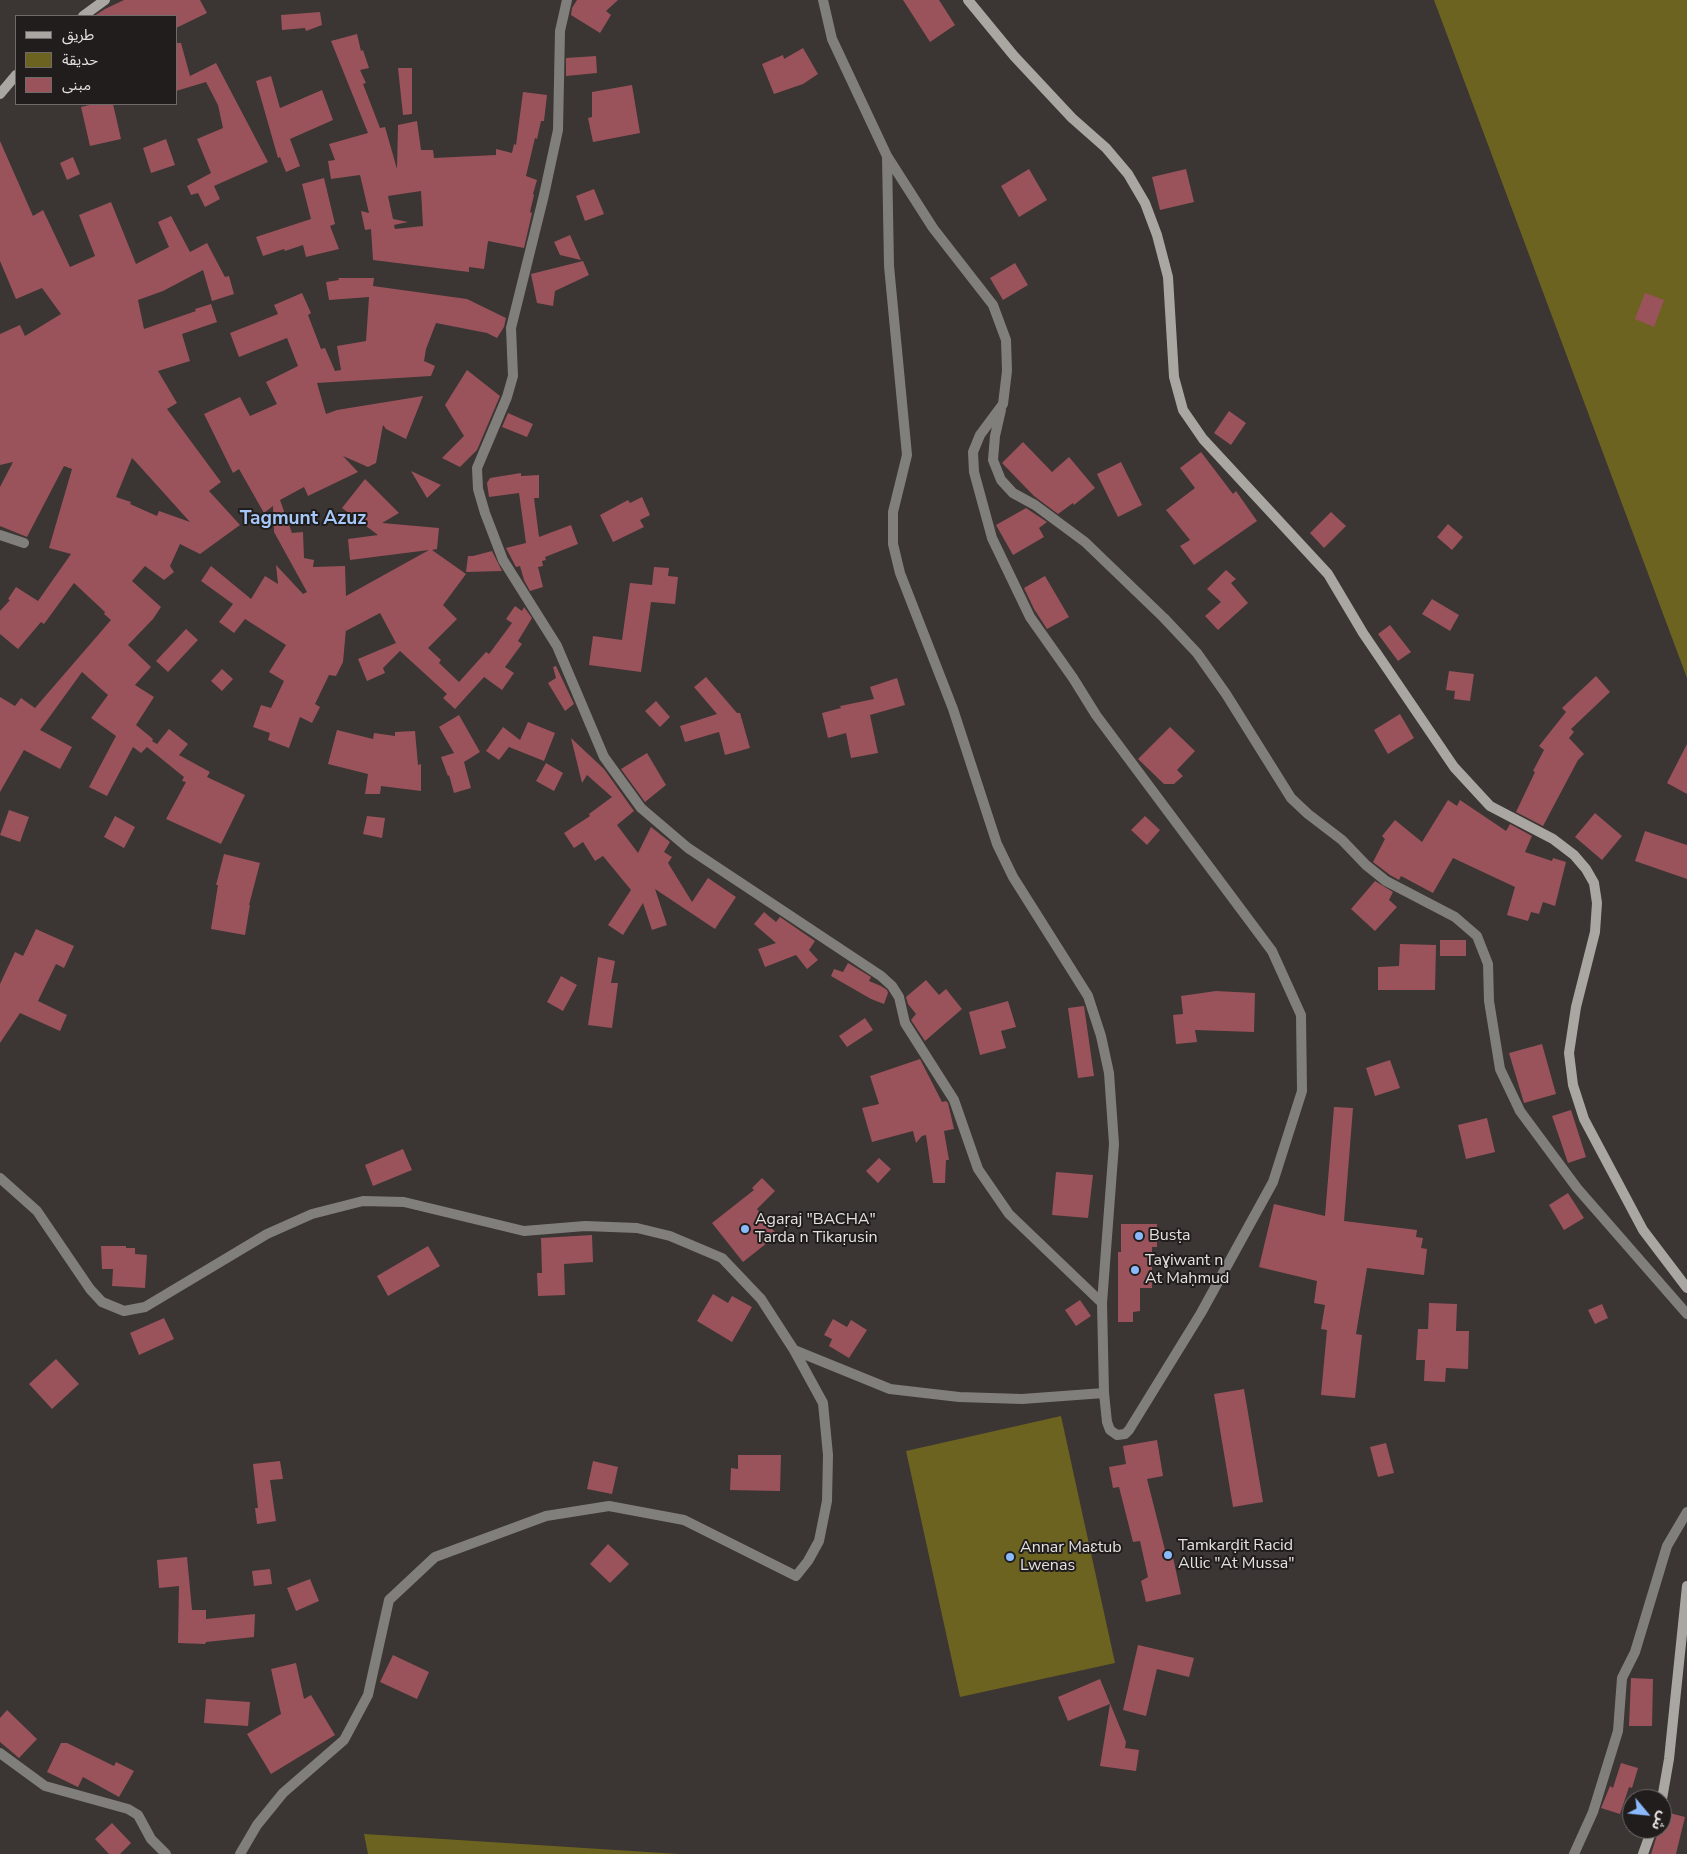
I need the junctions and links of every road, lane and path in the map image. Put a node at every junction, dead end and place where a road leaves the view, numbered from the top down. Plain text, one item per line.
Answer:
1 (105, 0) edge
2 (567, 0) edge
3 (823, 0) edge
4 (968, 0) edge
5 (84, 15) edge
6 (15, 76) edge
7 (0, 94) edge
8 (887, 156) junction
9 (1003, 404) junction
10 (0, 535) edge
11 (24, 543) dead end
12 (0, 1178) edge
13 (1687, 1288) edge
14 (1102, 1303) junction
15 (1687, 1314) edge
16 (794, 1350) junction
17 (1104, 1393) junction
18 (1687, 1512) edge
19 (1687, 1586) edge
20 (0, 1754) edge
21 (1664, 1789) edge
22 (1648, 1839) edge
23 (166, 1854) edge
24 (240, 1854) edge
25 (1574, 1854) edge
26 (1643, 1854) edge

1 - 5 street
2 - 14 street
3 - 8 street
4 - 13 street
6 - 7 street
8 - 9 street
8 - 14 street
9 - 15 street
9 - 17 street
10 - 11 street
12 - 16 street
14 - 17 street
16 - 17 street
16 - 24 street
18 - 25 street
19 - 21 street
20 - 23 street
22 - 26 street

